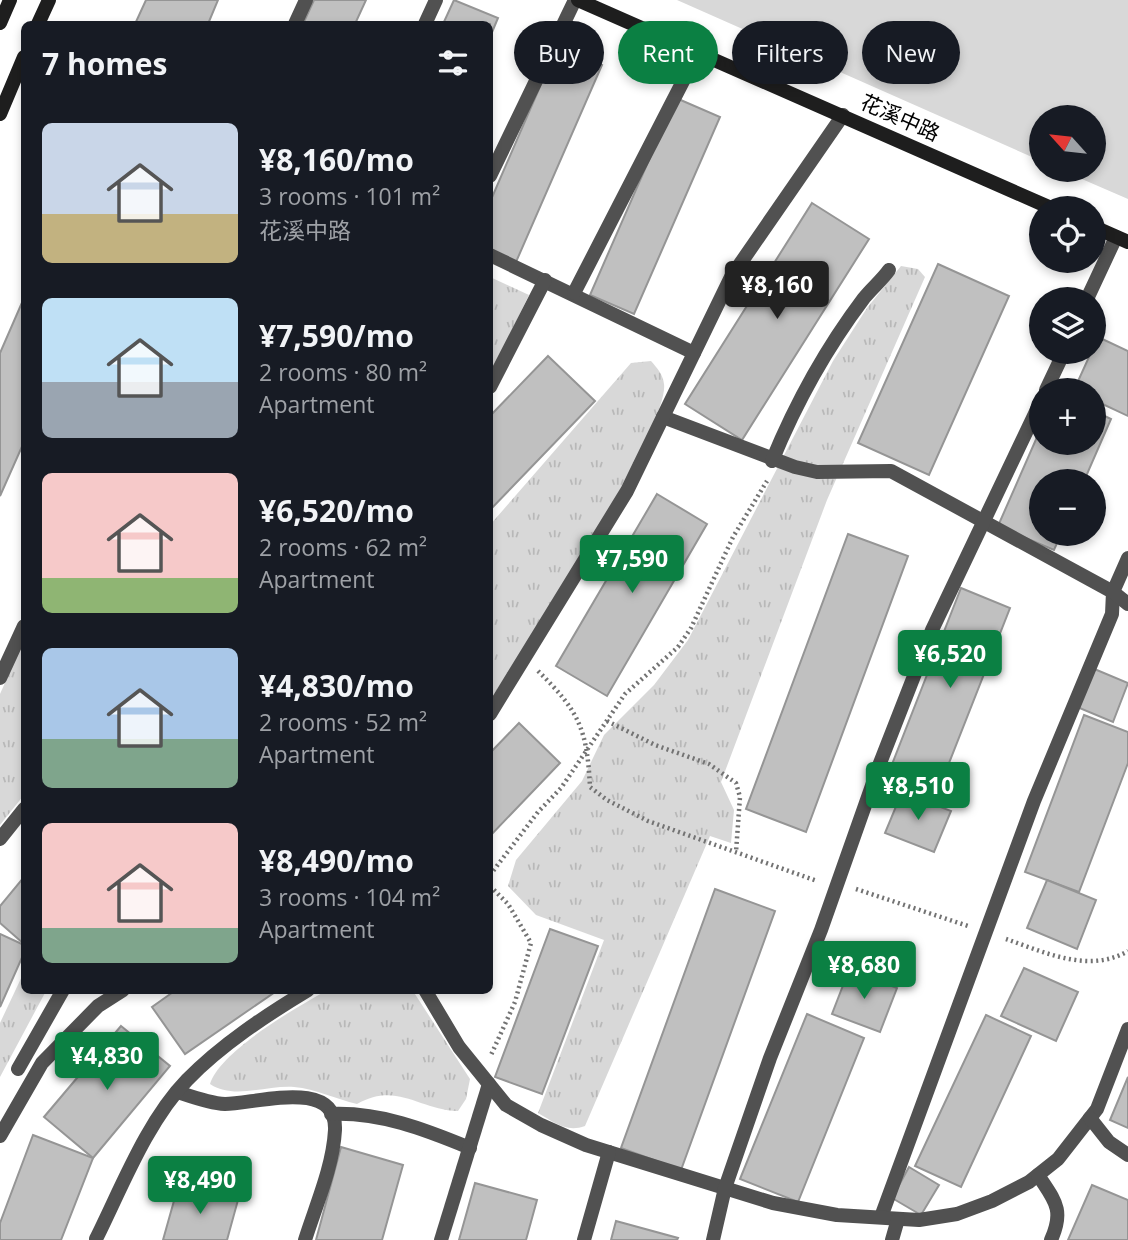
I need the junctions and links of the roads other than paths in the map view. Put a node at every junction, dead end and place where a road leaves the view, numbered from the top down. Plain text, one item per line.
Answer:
1 (10, 0) edge
2 (49, 0) edge
3 (306, 0) edge
4 (436, 0) edge
5 (576, 0) edge
6 (39, 21) edge
7 (296, 21) edge
8 (426, 21) edge
9 (623, 21) edge
10 (0, 23) edge
11 (718, 63) edge
12 (21, 64) edge
13 (682, 84) edge
14 (0, 114) edge
15 (843, 116) junction
16 (493, 170) edge
17 (1029, 198) edge
18 (1106, 233) edge
19 (1122, 240) edge
20 (493, 257) edge
21 (889, 270) dead end
22 (545, 280) junction
23 (1094, 287) edge
24 (574, 293) junction
25 (694, 353) junction
26 (493, 381) edge
27 (663, 417) junction
28 (1029, 428) edge
29 (772, 461) junction
30 (986, 524) junction
31 (1128, 558) edge
32 (1113, 592) junction
33 (1128, 604) edge
34 (21, 632) edge
35 (0, 678) edge
36 (493, 708) edge
37 (21, 812) edge
38 (0, 839) edge
39 (60, 994) edge
40 (117, 994) edge
41 (301, 994) edge
42 (427, 994) edge
43 (1128, 1029) edge
44 (18, 1069) dead end
45 (485, 1080) junction
46 (178, 1092) junction
47 (331, 1114) junction
48 (5, 1118) edge
49 (1090, 1118) junction
50 (0, 1136) edge
51 (470, 1148) junction
52 (609, 1152) junction
53 (1128, 1155) edge
54 (1038, 1174) junction
55 (725, 1188) junction
56 (881, 1217) junction
57 (898, 1219) junction
58 (96, 1239) edge
59 (305, 1240) edge
60 (441, 1240) edge
61 (584, 1240) edge
62 (713, 1240) edge
63 (892, 1240) edge
64 (1051, 1240) edge

1 - 10 street
2 - 6 street
3 - 7 street
4 - 8 street
5 - 9 street, 花溪中路
5 - 16 street
11 - 15 street, 花溪中路
12 - 14 street
13 - 24 street
15 - 17 street, 花溪中路
15 - 25 street
18 - 19 street
19 - 23 street
20 - 22 street
21 - 29 street
22 - 24 street
22 - 26 street
24 - 25 street
25 - 27 street
27 - 29 street
27 - 36 street
28 - 30 street
29 - 30 street
30 - 32 street
30 - 55 street
31 - 32 street
32 - 33 street
32 - 56 street
34 - 35 street
37 - 38 street
39 - 44 street
40 - 48 street
41 - 46 street
42 - 45 street
43 - 49 street
45 - 51 street
45 - 52 street
46 - 47 street
46 - 58 street
47 - 51 street
47 - 59 street
48 - 50 street
49 - 53 street
49 - 54 street
51 - 60 street
52 - 55 street
52 - 61 street
54 - 57 street
54 - 64 street
55 - 56 street
55 - 62 street
56 - 57 street
57 - 63 street

